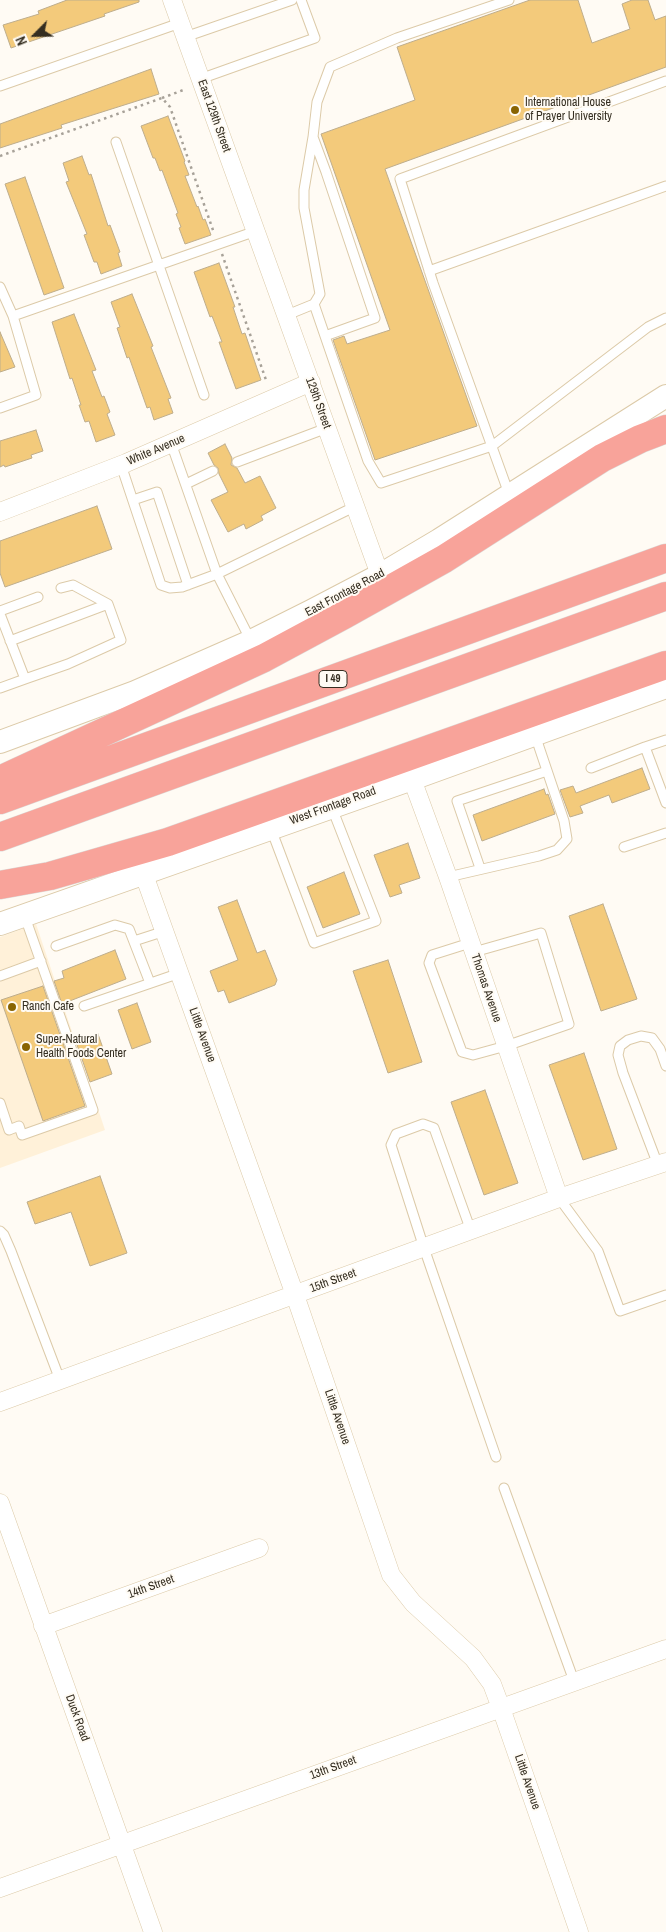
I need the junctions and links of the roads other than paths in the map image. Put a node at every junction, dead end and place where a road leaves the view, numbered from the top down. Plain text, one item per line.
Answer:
1 (172, 0) edge
2 (292, 0) edge
3 (301, 0) edge
4 (509, 0) edge
5 (183, 30) junction
6 (200, 79) junction
7 (666, 81) edge
8 (0, 86) edge
9 (313, 137) junction
10 (116, 142) dead end
11 (666, 186) edge
12 (256, 231) junction
13 (158, 265) junction
14 (429, 271) junction
15 (0, 287) edge
16 (314, 304) junction
17 (13, 316) junction
18 (287, 316) junction
19 (666, 318) edge
20 (325, 336) junction
21 (311, 382) junction
22 (204, 395) dead end
23 (666, 396) edge
24 (0, 408) edge
25 (327, 428) junction
26 (666, 429) edge
27 (171, 443) junction
28 (492, 446) junction
29 (236, 462) dead end
30 (121, 465) junction
31 (213, 472) dead end
32 (186, 484) junction
33 (510, 496) junction
34 (133, 500) junction
35 (356, 506) junction
36 (0, 512) edge
37 (666, 558) edge
38 (217, 574) junction
39 (380, 575) junction
40 (188, 585) junction
41 (61, 588) dead end
42 (666, 596) edge
43 (38, 597) dead end
44 (108, 604) junction
45 (0, 613) edge
46 (10, 640) junction
47 (251, 641) junction
48 (666, 666) edge
49 (25, 679) junction
50 (666, 687) edge
51 (0, 688) edge
52 (535, 734) junction
53 (666, 740) edge
54 (0, 742) edge
55 (645, 747) junction
56 (591, 768) dead end
57 (547, 771) junction
58 (412, 779) junction
59 (0, 780) edge
60 (0, 800) edge
61 (666, 803) edge
62 (332, 806) junction
63 (271, 829) junction
64 (666, 833) edge
65 (0, 837) edge
66 (624, 848) dead end
67 (480, 868) junction
68 (143, 872) junction
69 (448, 877) junction
70 (0, 885) edge
71 (25, 915) junction
72 (0, 924) edge
73 (165, 931) junction
74 (134, 941) junction
75 (56, 946) dead end
76 (472, 947) junction
77 (41, 961) junction
78 (180, 973) junction
79 (0, 976) edge
80 (150, 983) junction
81 (84, 1006) dead end
82 (506, 1046) junction
83 (666, 1066) edge
84 (0, 1105) edge
85 (662, 1164) edge
86 (559, 1198) junction
87 (0, 1230) edge
88 (471, 1231) junction
89 (424, 1248) junction
90 (295, 1295) junction
91 (666, 1295) edge
92 (60, 1380) junction
93 (0, 1402) edge
94 (496, 1457) dead end
95 (504, 1488) dead end
96 (0, 1503) edge
97 (258, 1548) dead end
98 (43, 1626) junction
99 (666, 1649) edge
100 (574, 1681) junction
101 (501, 1708) junction
102 (123, 1844) junction
103 (0, 1888) edge
104 (153, 1932) edge
105 (580, 1932) edge

1 - 5 street, East 129th Street
2 - 5 lane
3 - 6 lane
4 - 9 lane
5 - 6 street, East 129th Street
5 - 8 lane
6 - 12 street, East 129th Street
7 - 14 lane
9 - 16 lane
9 - 20 lane
10 - 13 lane
11 - 14 lane
12 - 13 lane
12 - 18 street, 129th Street
13 - 17 lane
13 - 22 lane
14 - 28 lane
15 - 17 lane
16 - 18 lane
16 - 20 lane
17 - 24 lane
18 - 21 street, 129th Street
19 - 28 lane
20 - 28 lane
21 - 25 street, 129th Street
21 - 27 street, White Avenue
23 - 33 street, East Frontage Road
25 - 29 lane
25 - 35 street, 129th Street
26 - 59 highway
27 - 30 street, White Avenue
27 - 32 lane
28 - 33 lane
30 - 34 lane
30 - 36 street, White Avenue
31 - 32 lane
32 - 38 lane
33 - 39 street, East Frontage Road
34 - 40 lane
34 - 40 lane
35 - 38 lane
35 - 39 street, 129th Street
37 - 60 highway, I 49
38 - 40 lane
38 - 47 lane
39 - 47 street, East Frontage Road
41 - 44 lane
42 - 65 highway
43 - 45 lane
44 - 46 lane
44 - 49 lane
45 - 46 lane
46 - 49 lane
47 - 54 street, East Frontage Road
48 - 70 highway
49 - 51 lane
50 - 52 street, West Frontage Road
52 - 57 lane
52 - 58 street, West Frontage Road
53 - 55 lane
55 - 56 lane
55 - 61 lane
57 - 67 lane
57 - 67 lane
58 - 62 street, West Frontage Road
58 - 69 street, Thomas Avenue
62 - 63 street, West Frontage Road
62 - 63 lane
63 - 68 street, West Frontage Road
64 - 66 lane
67 - 69 lane
68 - 71 street, West Frontage Road
68 - 73 street, Little Avenue
69 - 76 street, Thomas Avenue
71 - 72 street, West Frontage Road
71 - 77 lane
73 - 74 lane
73 - 78 street, Little Avenue
74 - 75 lane
74 - 80 lane
76 - 82 street, Thomas Avenue
76 - 82 lane
76 - 82 lane
77 - 79 lane
77 - 84 lane
78 - 80 lane
78 - 90 street, Little Avenue
80 - 81 lane
82 - 86 street, Thomas Avenue
83 - 85 lane
85 - 86 street, 15th Street
86 - 88 street, 15th Street
86 - 91 lane
87 - 92 lane
88 - 89 street, 15th Street
88 - 89 lane
89 - 90 street, 15th Street
89 - 94 lane
90 - 92 street, 15th Street
90 - 101 street, Little Avenue
92 - 93 street, 15th Street
95 - 100 lane
96 - 98 street, Duck Road
97 - 98 street, 14th Street
98 - 102 street, Duck Road
99 - 100 street, 13th Street
100 - 101 street, 13th Street
101 - 102 street, 13th Street
101 - 105 street, Little Avenue
102 - 103 street, 13th Street
102 - 104 street, Duck Road

